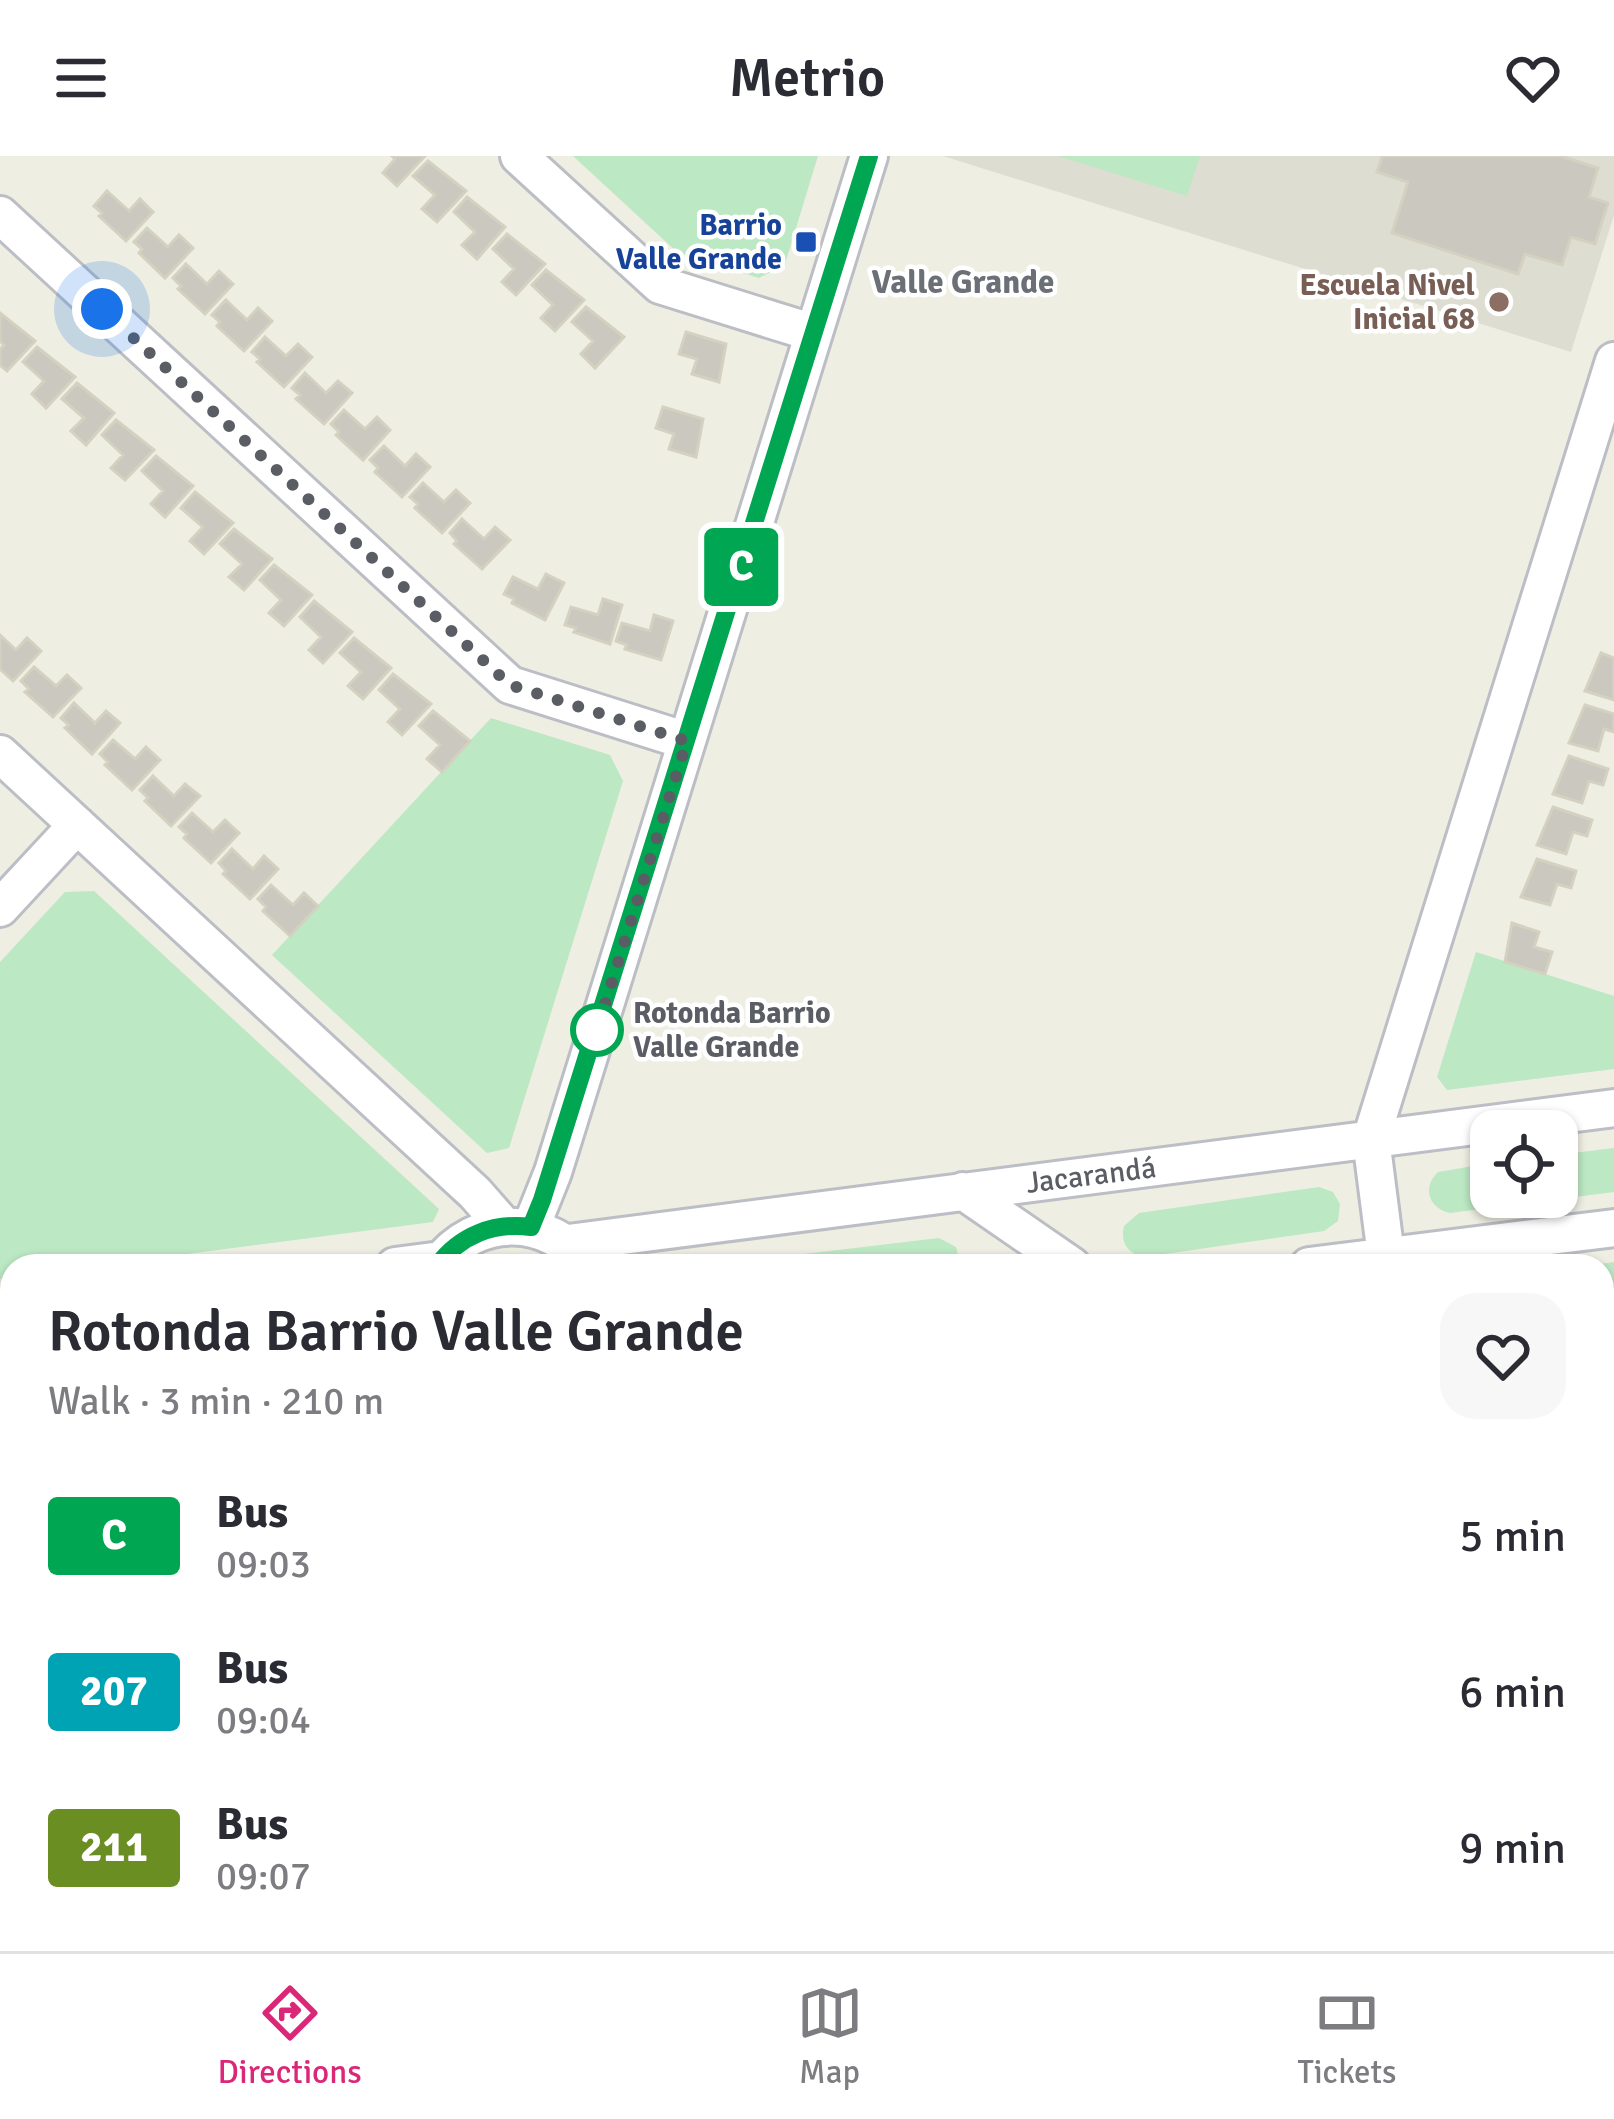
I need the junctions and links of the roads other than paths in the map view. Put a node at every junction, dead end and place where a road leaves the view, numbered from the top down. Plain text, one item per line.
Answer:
1 (520, 156) edge
2 (869, 156) edge
3 (0, 215) edge
4 (814, 333) junction
5 (1611, 382) edge
6 (687, 741) junction
7 (0, 754) edge
8 (77, 825) junction
9 (0, 908) edge
10 (1614, 1108) edge
11 (1371, 1139) junction
12 (963, 1192) junction
13 (518, 1227) junction
14 (1614, 1228) edge
15 (448, 1254) edge
16 (576, 1254) edge
17 (584, 1254) edge
18 (1054, 1254) edge
19 (1386, 1254) edge
20 (1402, 1254) edge

1 - 4 street
2 - 4 street
3 - 6 street
4 - 6 street
5 - 11 street
6 - 13 street
7 - 8 street
8 - 9 street
8 - 13 street
10 - 11 street, Jacarandá
11 - 12 street, Jacarandá
11 - 19 street
12 - 17 street, Jacarandá
12 - 18 street
13 - 15 street
13 - 16 street, Jacarandá
14 - 20 street

